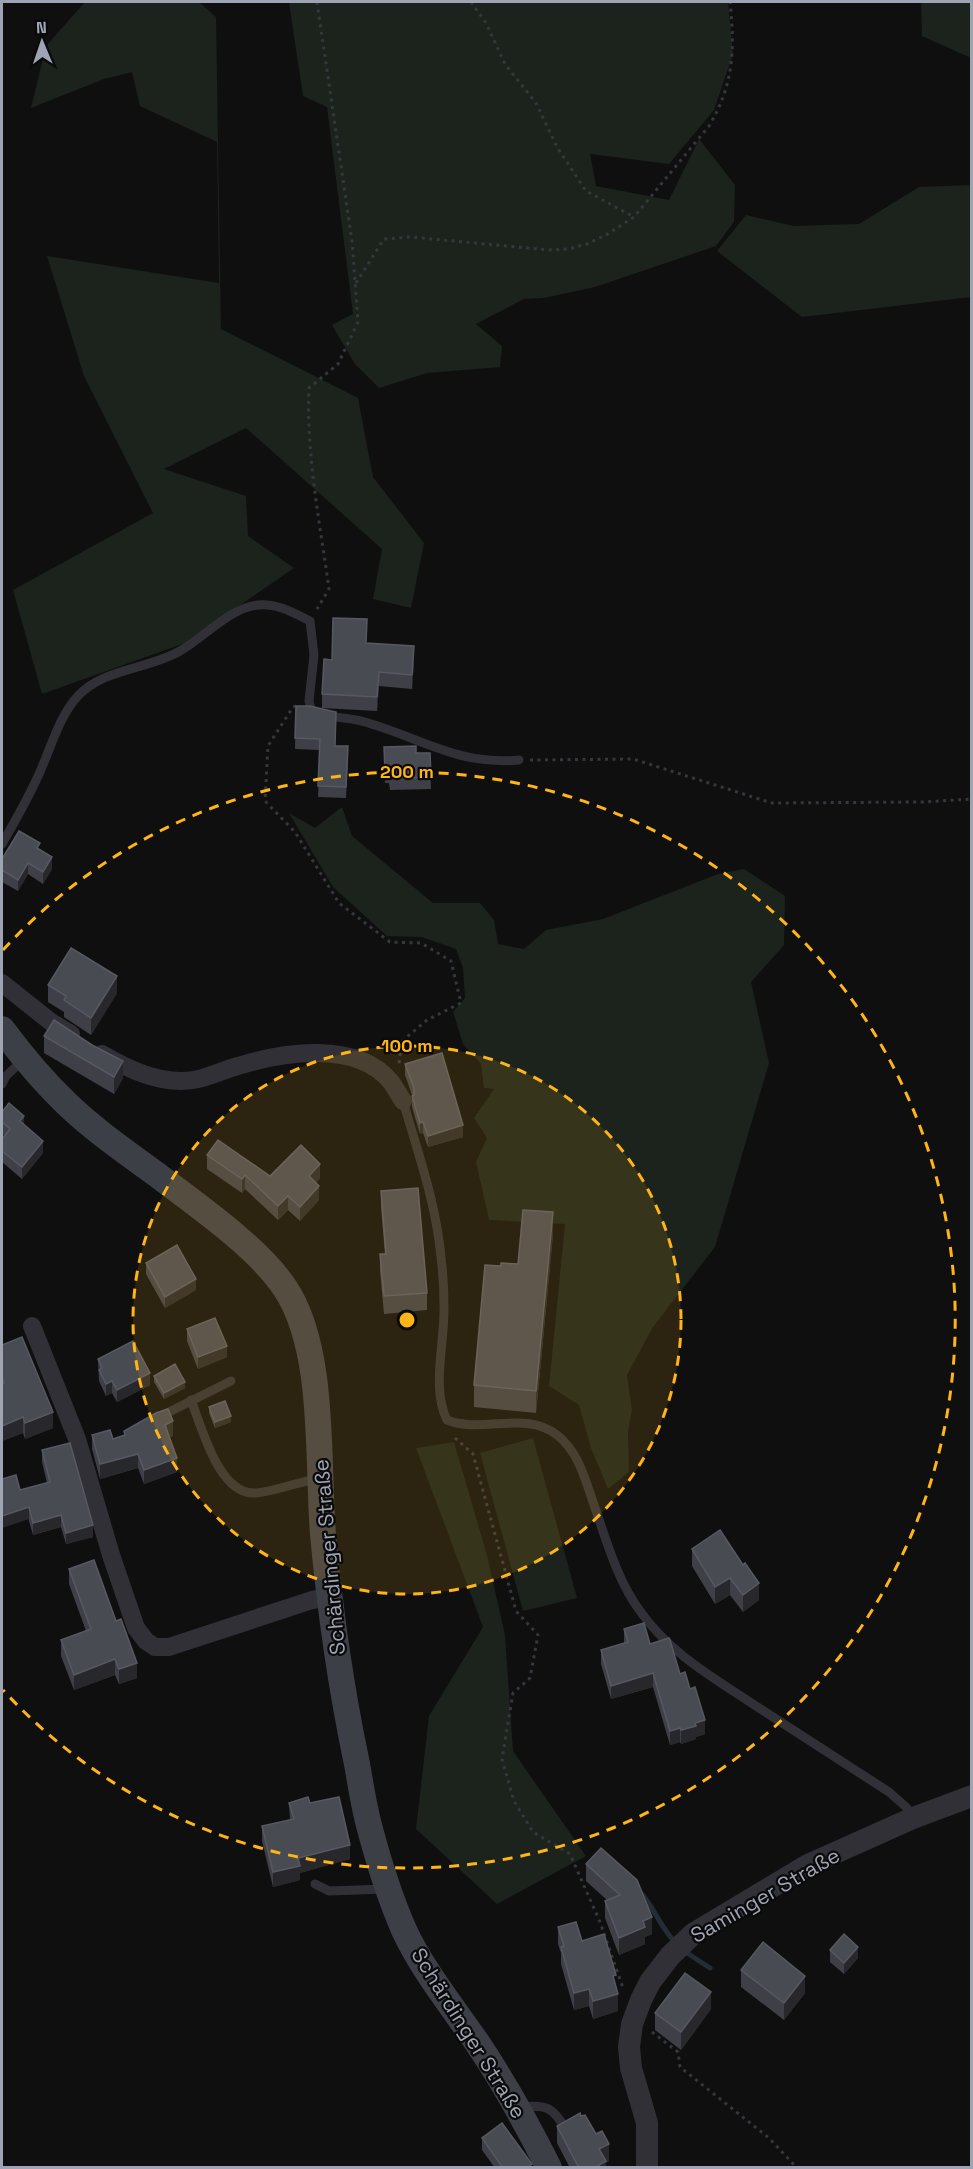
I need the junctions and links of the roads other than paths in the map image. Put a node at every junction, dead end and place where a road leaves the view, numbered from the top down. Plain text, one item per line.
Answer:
1 (519, 760) road end
2 (2, 844) edge
3 (2, 984) edge
4 (2, 1029) edge
5 (24, 1059) junction
6 (2, 1084) edge
7 (402, 1101) joint
8 (32, 1326) dead end
9 (231, 1381) dead end
10 (191, 1400) junction
11 (154, 1419) edge
12 (320, 1479) junction
13 (330, 1598) junction
14 (972, 1796) edge
15 (913, 1818) junction
16 (315, 1884) dead end
17 (388, 1889) junction
18 (517, 2107) junction
19 (567, 2131) edge
20 (549, 2168) edge
21 (647, 2168) edge

1 - 2 lane
3 - 7 street
4 - 5 main road, Schärdinger Straße
5 - 6 lane
5 - 12 main road, Schärdinger Straße
7 - 15 lane
8 - 13 street
9 - 10 lane
10 - 11 lane
10 - 12 lane
12 - 13 main road, Schärdinger Straße
13 - 17 main road, Schärdinger Straße
14 - 15 street, Saminger Straße
15 - 21 street, Saminger Straße
16 - 17 lane
17 - 18 main road, Schärdinger Straße
18 - 19 lane
18 - 20 main road, Schärdinger Straße

